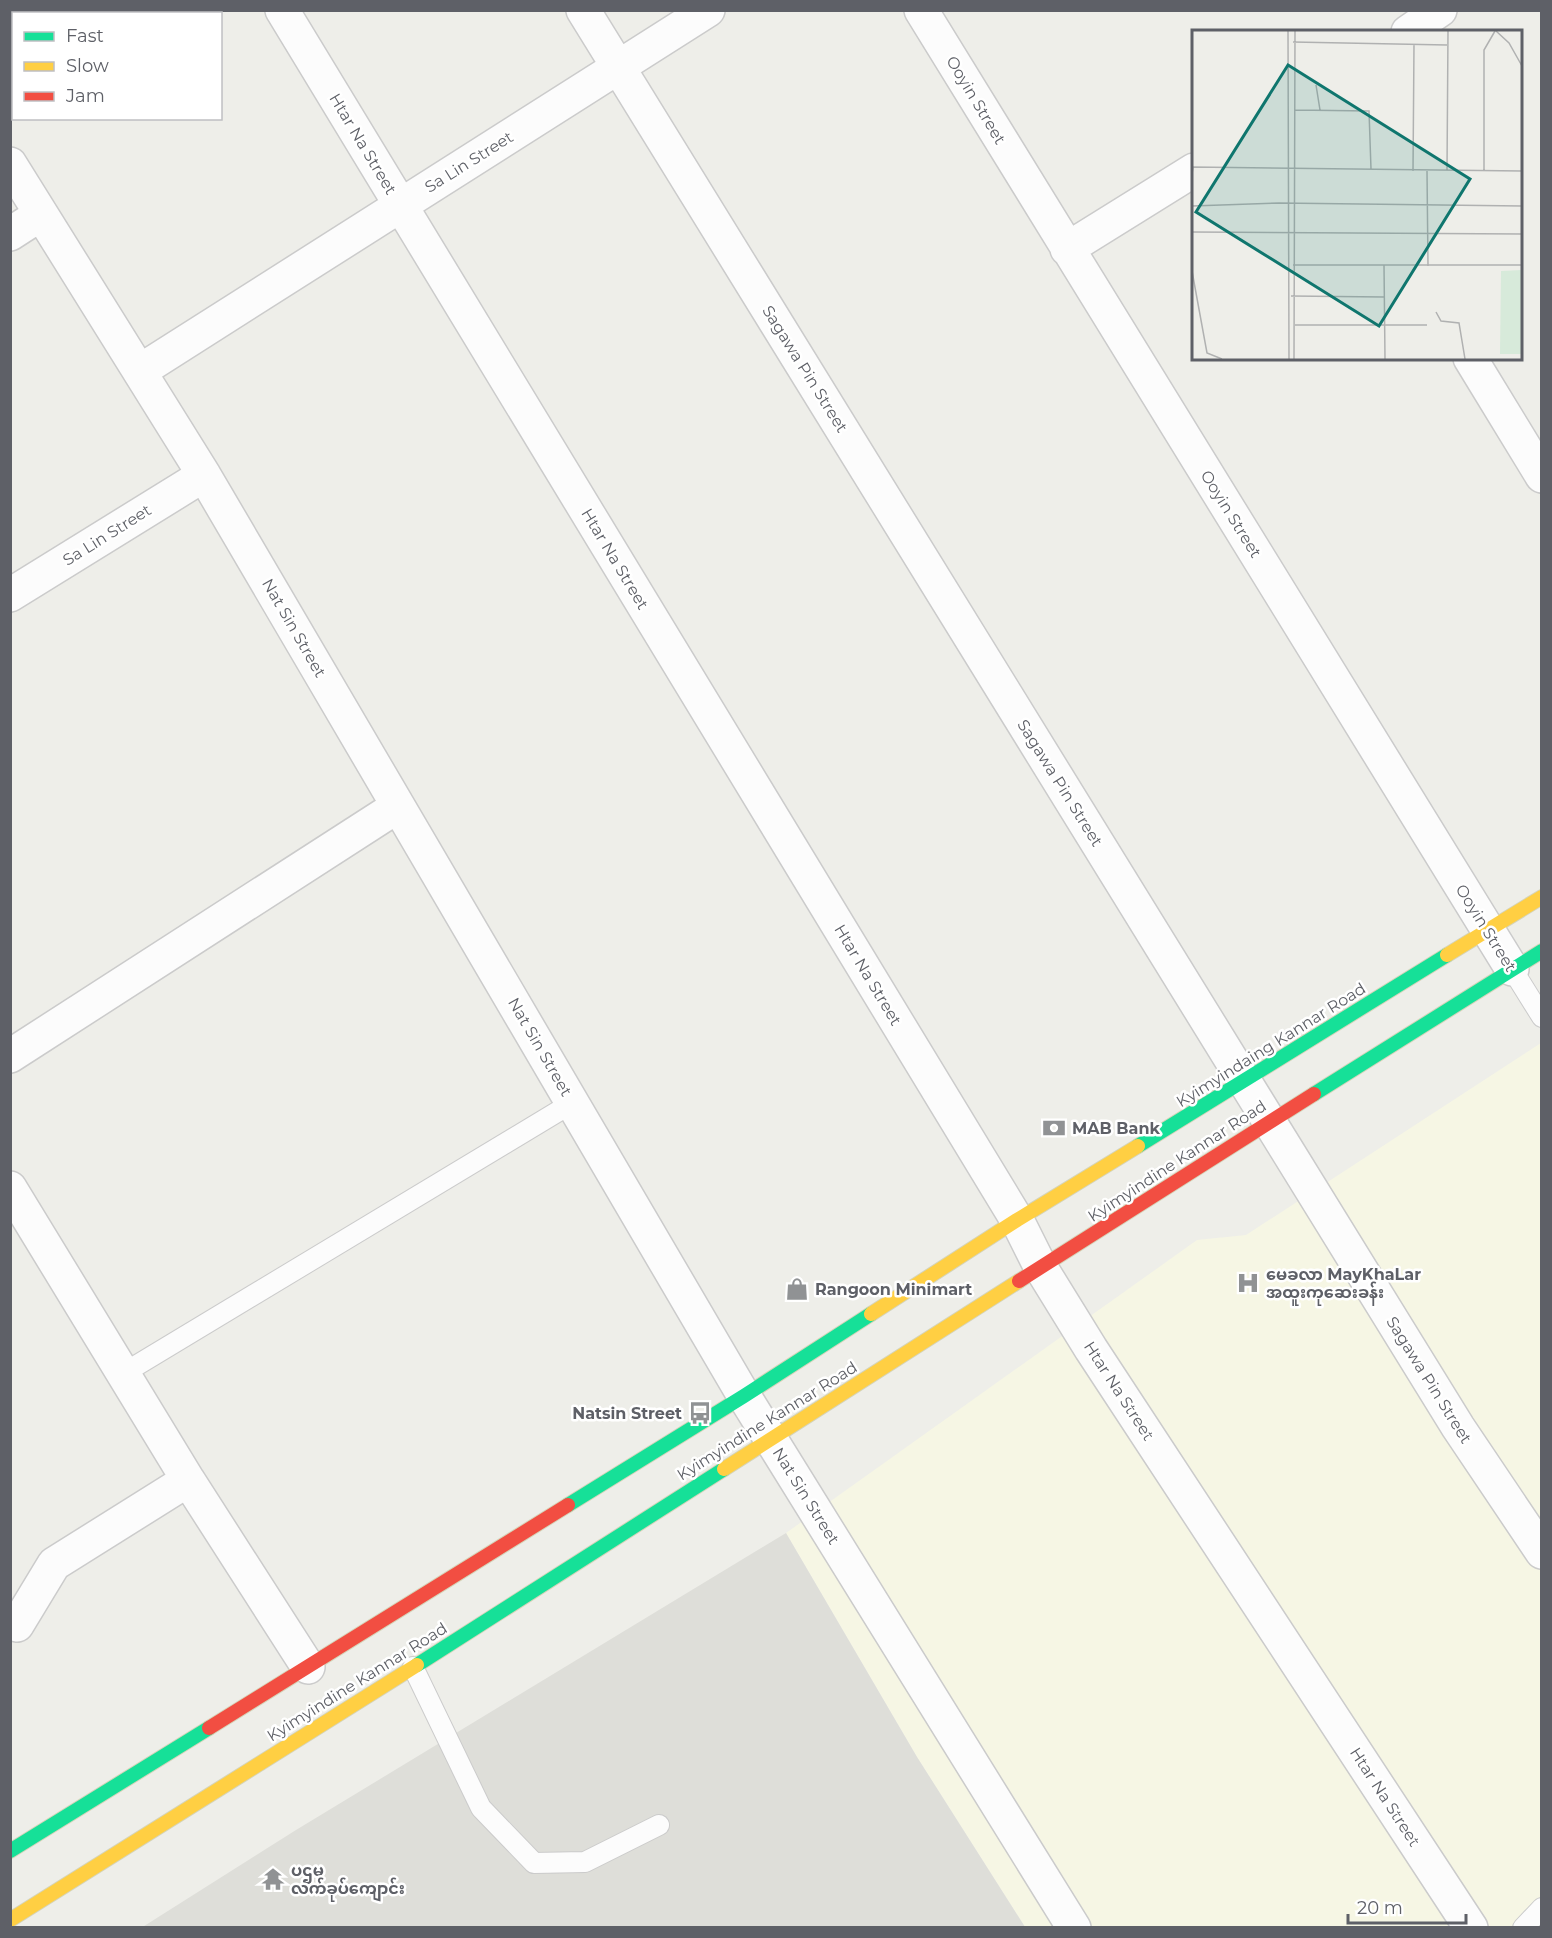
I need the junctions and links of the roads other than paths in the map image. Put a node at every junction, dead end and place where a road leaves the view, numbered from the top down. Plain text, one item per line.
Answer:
1 (282, 10) edge
2 (583, 10) edge
3 (708, 10) edge
4 (921, 10) edge
5 (1440, 10) edge
6 (1411, 30) edge
7 (618, 67) junction
8 (10, 164) edge
9 (1192, 171) edge
10 (400, 205) junction
11 (41, 214) junction
12 (10, 234) edge
13 (1067, 249) junction
14 (1471, 360) edge
15 (140, 371) junction
16 (204, 475) junction
17 (1542, 476) edge
18 (10, 595) edge
19 (398, 806) junction
20 (1542, 897) edge
21 (1488, 930) junction
22 (1542, 951) edge
23 (1512, 969) junction
24 (1542, 1017) edge
25 (10, 1056) edge
26 (1244, 1081) junction
27 (572, 1103) junction
28 (1269, 1122) junction
29 (10, 1188) edge
30 (1017, 1220) junction
31 (1041, 1268) junction
32 (124, 1374) junction
33 (744, 1396) junction
34 (770, 1438) junction
35 (188, 1480) junction
36 (1542, 1552) edge
37 (16, 1625) dead end
38 (308, 1667) junction
39 (413, 1667) junction
40 (659, 1825) dead end
41 (10, 1851) edge
42 (1542, 1908) edge
43 (10, 1920) edge
44 (1074, 1928) edge
45 (1471, 1928) edge
46 (1523, 1928) edge

1 - 10 street, Htar Na Street
2 - 7 street, Sagawa Pin Street
3 - 7 street, Sa Lin Street
4 - 13 street, Ooyin Street
5 - 6 street
7 - 10 street, Sa Lin Street
7 - 26 street, Sagawa Pin Street
8 - 11 street, Nat Sin Street
9 - 13 street
10 - 15 street, Sa Lin Street
10 - 30 street, Htar Na Street
11 - 12 street
11 - 15 street, Nat Sin Street
13 - 21 street, Ooyin Street
14 - 17 street
15 - 16 street, Nat Sin Street
16 - 18 street, Sa Lin Street
16 - 19 street, Nat Sin Street
19 - 25 street
19 - 27 street, Nat Sin Street
20 - 21 main road, Kyimyindaing Kannar Road
21 - 23 street, Ooyin Street
21 - 26 main road, Kyimyindaing Kannar Road
22 - 23 main road, Kyimyindine Kannar Road
23 - 24 lane, Ooyin Street
23 - 28 main road, Kyimyindine Kannar Road
26 - 28 street, Sagawa Pin Street
26 - 30 main road, Kyimyindaing Kannar Road
27 - 32 lane
27 - 33 street, Nat Sin Street
28 - 31 main road, Kyimyindine Kannar Road
28 - 36 street, Sagawa Pin Street
29 - 32 street
30 - 31 street, Htar Na Street
30 - 33 main road, Kyimyindaing Kannar Road
31 - 34 main road, Kyimyindine Kannar Road
31 - 45 street, Htar Na Street
32 - 35 street
33 - 34 street, Nat Sin Street
33 - 38 main road, Kyimyindine Kannar Road
34 - 39 main road, Kyimyindine Kannar Road
34 - 44 street, Nat Sin Street
35 - 37 street
35 - 38 street
38 - 41 main road, Kyimyindine Kannar Road
39 - 40 lane
39 - 43 main road, Kyimyindine Kannar Road
42 - 46 lane

